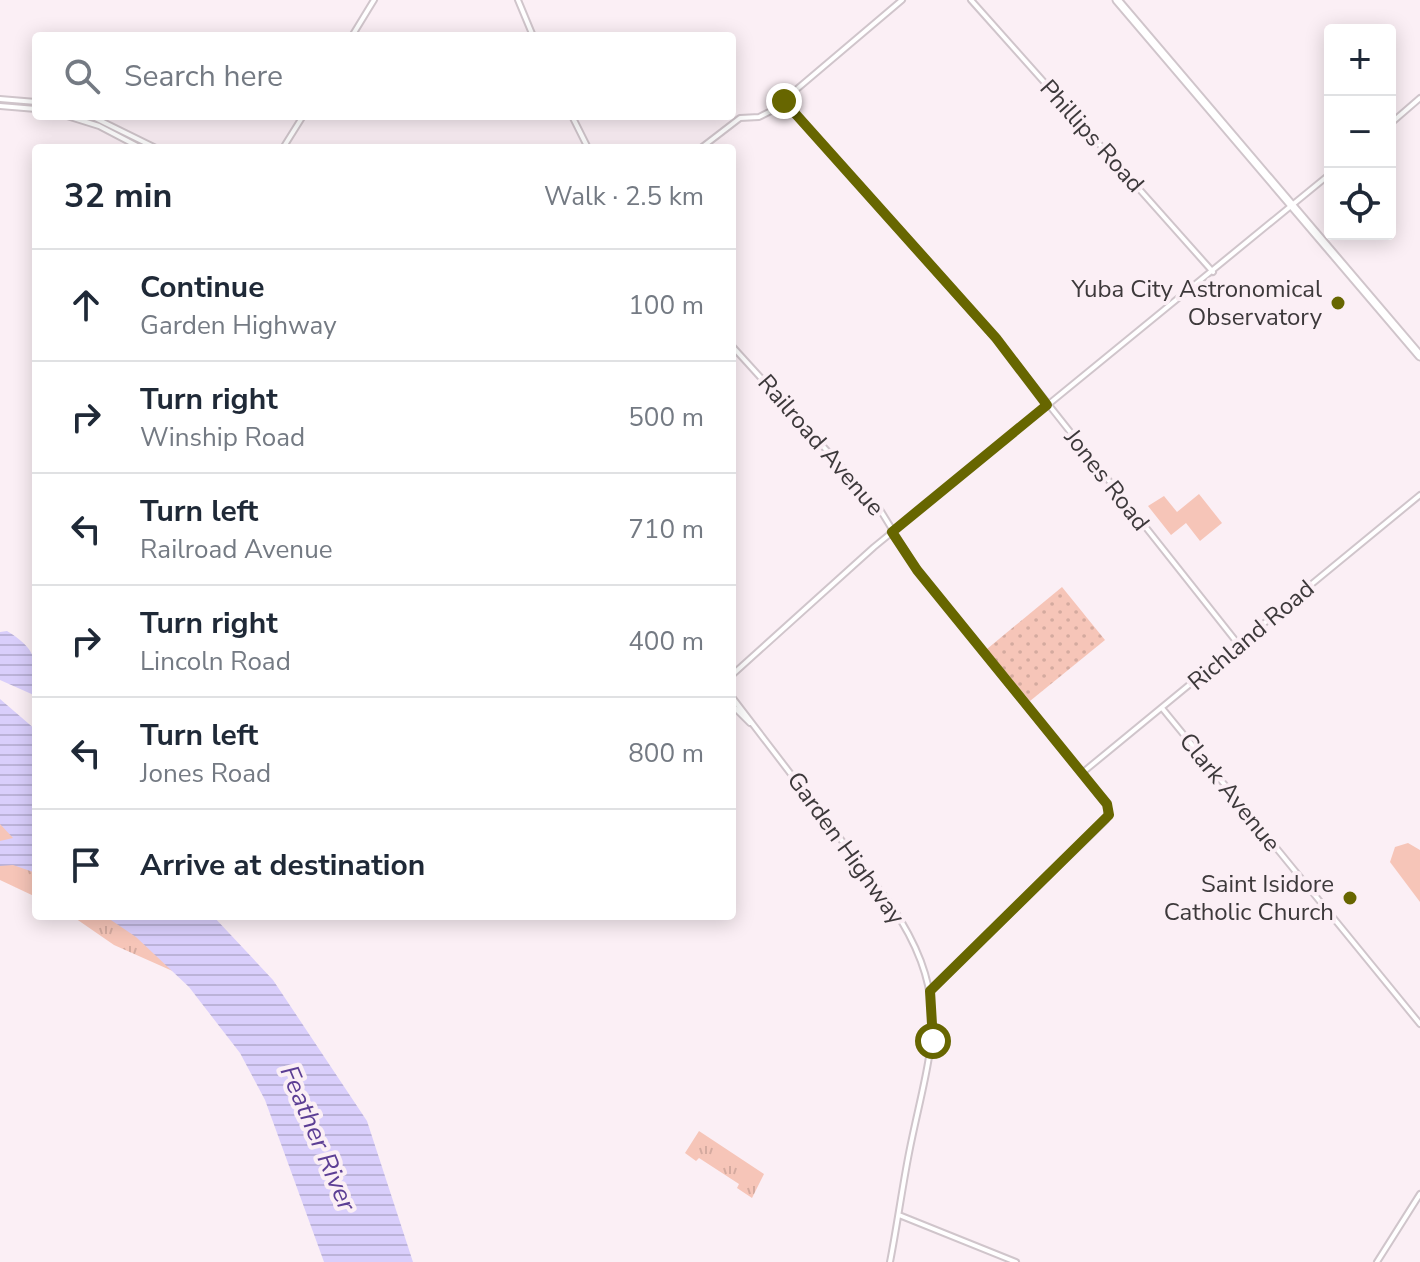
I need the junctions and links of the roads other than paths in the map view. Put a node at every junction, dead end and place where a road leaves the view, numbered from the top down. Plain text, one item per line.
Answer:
1 (374, 0) edge
2 (518, 0) edge
3 (902, 0) edge
4 (971, 0) edge
5 (1117, 0) edge
6 (354, 32) edge
7 (531, 32) edge
8 (1420, 98) edge
9 (0, 99) edge
10 (784, 101) junction
11 (32, 102) edge
12 (0, 106) edge
13 (32, 109) edge
14 (1396, 119) edge
15 (80, 120) edge
16 (99, 120) edge
17 (300, 120) edge
18 (574, 120) edge
19 (133, 144) edge
20 (148, 144) edge
21 (286, 144) edge
22 (586, 144) edge
23 (706, 144) edge
24 (1324, 179) edge
25 (1294, 205) junction
26 (1213, 272) junction
27 (736, 350) edge
28 (1420, 356) edge
29 (1047, 405) junction
30 (1420, 495) edge
31 (892, 532) junction
32 (1239, 645) junction
33 (736, 671) edge
34 (736, 702) edge
35 (1162, 708) junction
36 (736, 709) edge
37 (752, 724) junction
38 (1082, 773) junction
39 (930, 991) junction
40 (1420, 1024) edge
41 (1420, 1194) edge
42 (899, 1215) junction
43 (890, 1262) edge
44 (1016, 1262) edge
45 (1377, 1262) edge

1 - 6 street
2 - 7 street
3 - 10 street
4 - 26 street, Phillips Road
5 - 25 highway
8 - 14 street
9 - 11 street
10 - 23 street
10 - 29 street, Jones Road
12 - 13 street
15 - 19 street
16 - 20 street
17 - 21 street
18 - 22 street
24 - 25 street
25 - 26 street
25 - 28 highway
26 - 29 street
27 - 31 street, Railroad Avenue
29 - 31 street
29 - 32 street, Jones Road
30 - 32 street, Richland Road
31 - 33 street
31 - 38 street, Railroad Avenue
32 - 35 street, Richland Road
34 - 37 street, Garden Highway
35 - 38 street, Richland Road
35 - 40 street, Clark Avenue
36 - 37 street, Garden Highway
37 - 39 street, Garden Highway
38 - 39 street, Railroad Avenue
39 - 42 street, Garden Highway
41 - 45 street
42 - 43 street, Garden Highway
42 - 44 street

